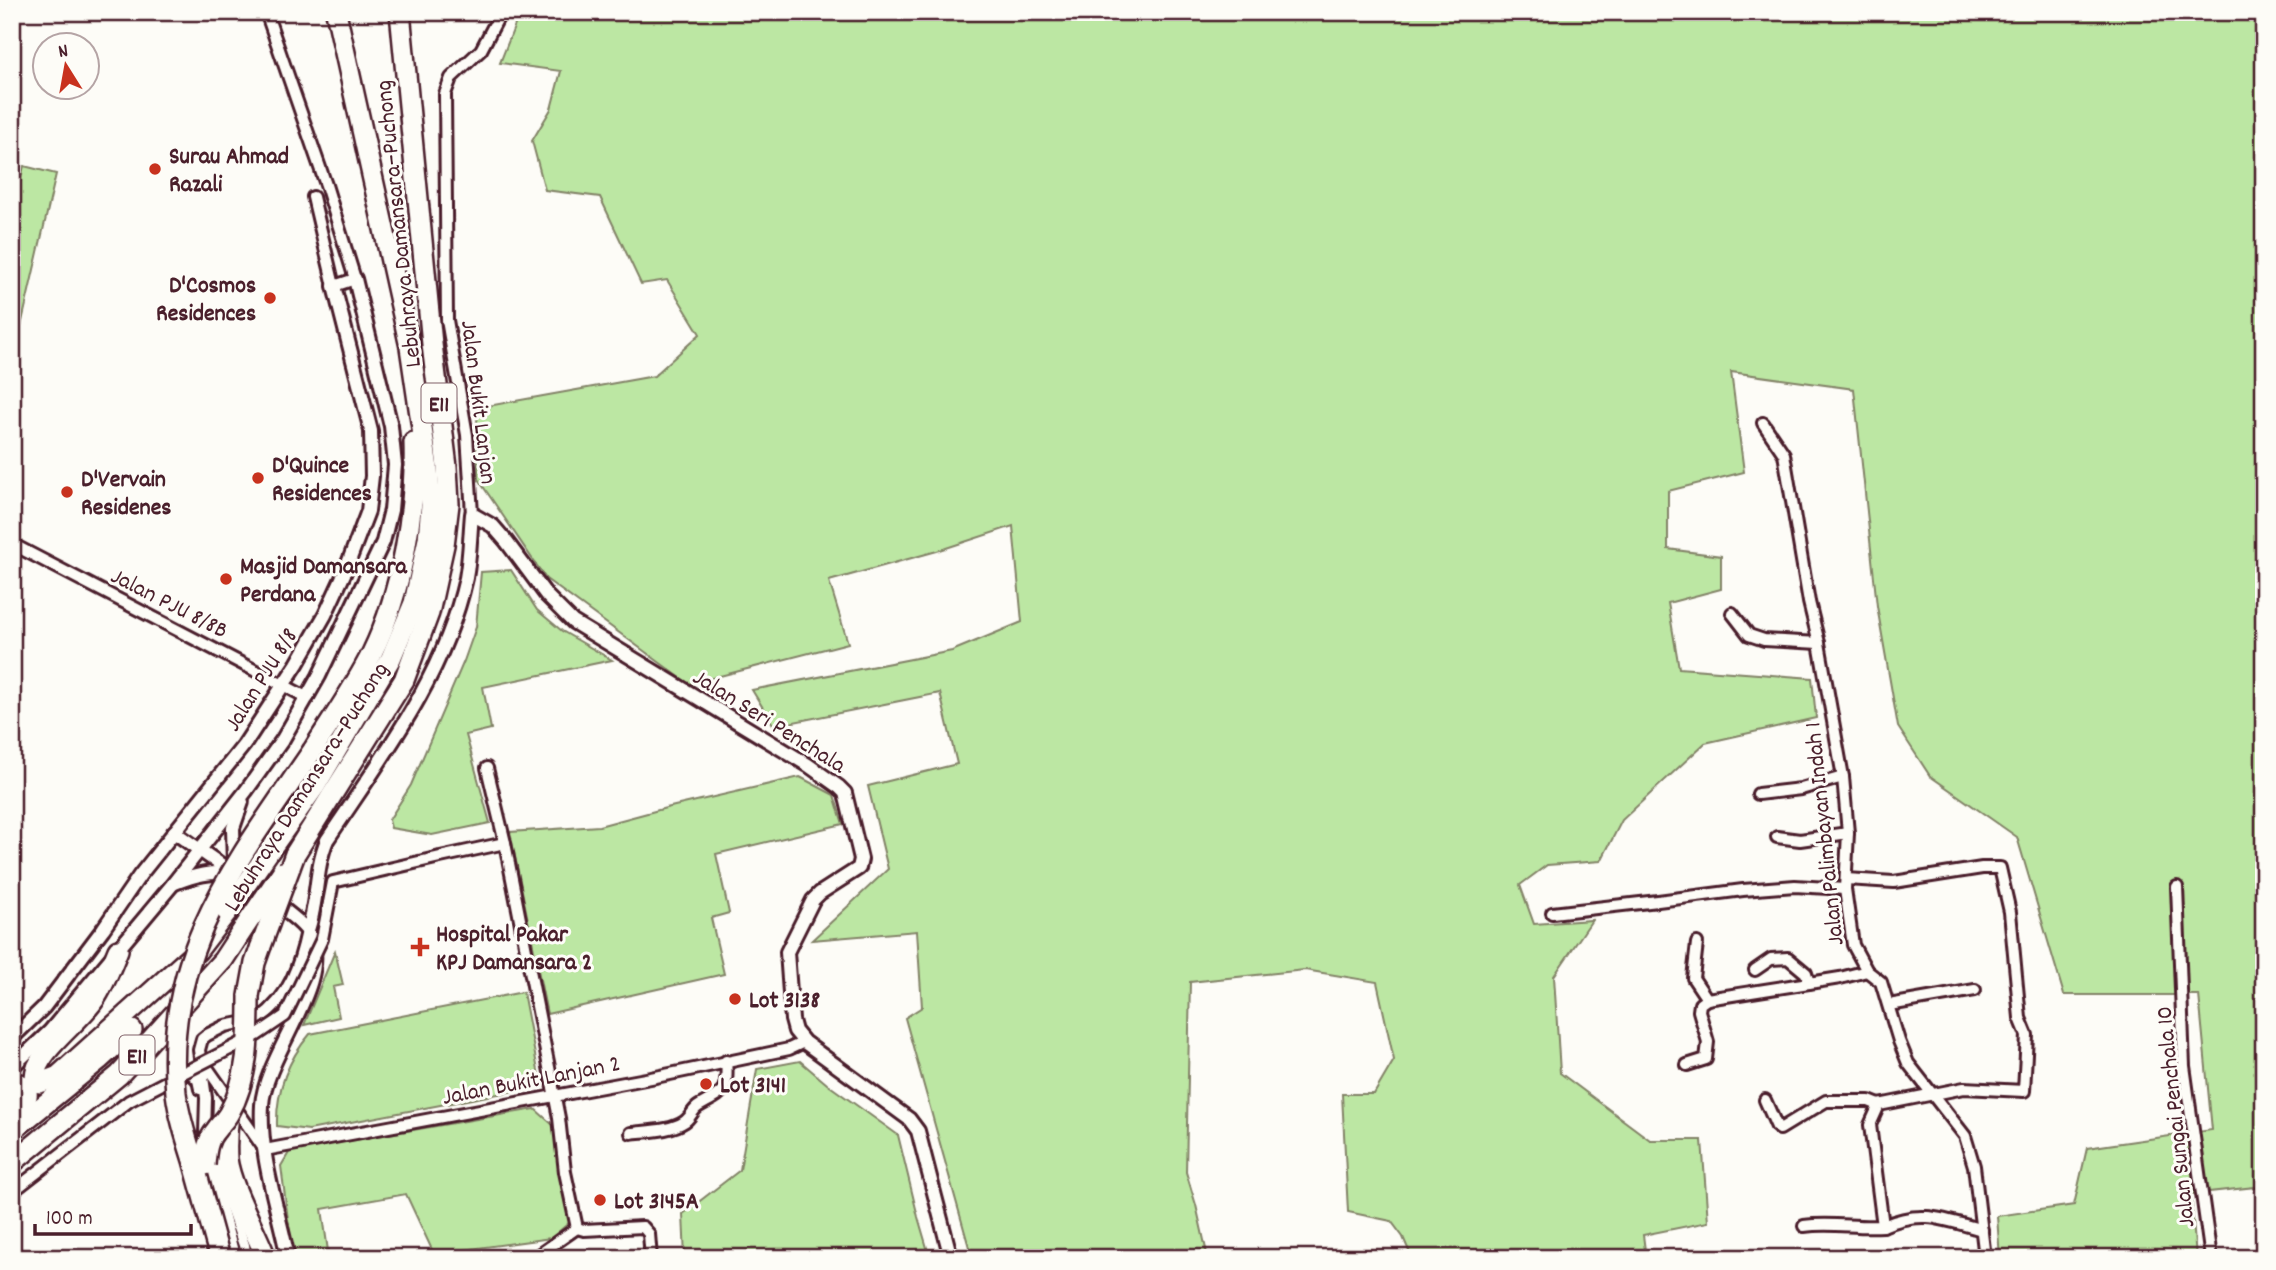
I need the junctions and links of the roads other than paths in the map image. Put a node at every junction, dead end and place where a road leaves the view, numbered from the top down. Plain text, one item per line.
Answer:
1 (266, 12) edge
2 (336, 12) edge
3 (400, 12) edge
4 (501, 12) edge
5 (326, 185) junction
6 (323, 211) junction
7 (322, 233) junction
8 (345, 248) junction
9 (355, 279) junction
10 (334, 286) junction
11 (410, 347) junction
12 (1763, 423) dead end
13 (472, 514) junction
14 (12, 544) edge
15 (1732, 613) dead end
16 (1819, 643) junction
17 (284, 685) junction
18 (308, 698) junction
19 (487, 768) dead end
20 (1843, 777) junction
21 (246, 791) junction
22 (1758, 794) dead end
23 (174, 832) junction
24 (1848, 833) junction
25 (1777, 837) dead end
26 (505, 843) junction
27 (200, 850) junction
28 (295, 854) junction
29 (238, 877) junction
30 (1846, 884) junction
31 (172, 885) junction
32 (2177, 887) dead end
33 (282, 908) dead end
34 (1552, 913) dead end
35 (307, 930) junction
36 (1697, 943) dead end
37 (118, 950) junction
38 (197, 951) junction
39 (1755, 970) dead end
40 (1867, 971) junction
41 (1809, 983) junction
42 (1975, 990) dead end
43 (284, 994) junction
44 (1707, 999) junction
45 (1889, 1005) junction
46 (290, 1016) junction
47 (260, 1018) dead end
48 (240, 1023) dead end
49 (12, 1038) edge
50 (804, 1042) junction
51 (172, 1055) dead end
52 (200, 1055) junction
53 (726, 1061) junction
54 (1687, 1065) dead end
55 (12, 1067) edge
56 (181, 1074) junction
57 (12, 1086) edge
58 (1932, 1094) junction
59 (199, 1096) dead end
60 (554, 1096) junction
61 (1765, 1100) dead end
62 (48, 1102) junction
63 (262, 1102) junction
64 (1879, 1105) junction
65 (12, 1112) edge
66 (234, 1114) junction
67 (12, 1124) edge
68 (12, 1131) edge
69 (631, 1133) dead end
70 (265, 1150) junction
71 (12, 1163) edge
72 (12, 1192) edge
73 (1804, 1226) dead end
74 (1883, 1226) junction
75 (577, 1228) junction
76 (1982, 1230) junction
77 (220, 1258) edge
78 (230, 1258) edge
79 (246, 1258) edge
80 (266, 1258) edge
81 (288, 1258) edge
82 (534, 1258) edge
83 (650, 1258) edge
84 (951, 1258) edge
85 (1985, 1258) edge
86 (2211, 1258) edge

1 - 5 street
2 - 11 highway, Lebuhraya Damansara–Puchong / E11
3 - 28 highway, Lebuhraya Damansara–Puchong / E11
4 - 13 street, Jalan Bukit Lanjan
5 - 6 street
5 - 8 street
6 - 7 street
6 - 7 street, Jalan PJU 8/8
6 - 8 street
7 - 10 street, Jalan PJU 8/8
8 - 9 street, Jalan PJU 8/8
9 - 10 street
9 - 18 street, Jalan PJU 8/8
10 - 17 street, Jalan PJU 8/8
11 - 38 highway, Lebuhraya Damansara–Puchong / E11, bridge
11 - 77 highway, bridge
12 - 16 street, Jalan Palimbayan Indah 1
13 - 35 street, Jalan Bukit Lanjan
13 - 50 street, Jalan Seri Penchala
14 - 17 street, Jalan PJU 8/8B
15 - 16 street
16 - 20 street, Jalan Palimbayan Indah 1
17 - 18 street, Jalan PJU 8/8B
17 - 23 street, Jalan PJU 8/8
18 - 21 street, Jalan PJU 8/8
19 - 26 street
20 - 22 street
20 - 24 street, Jalan Palimbayan Indah 1
21 - 27 street, Jalan PJU 8/8
21 - 29 street
23 - 27 street
23 - 49 street, Jalan PJU 8/8
24 - 25 street
24 - 30 street, Jalan Palimbayan Indah 1
26 - 46 street, bridge
26 - 60 street
27 - 29 street
27 - 31 street, Jalan PJU 8/8
28 - 66 highway, bridge
28 - 71 highway, Lebuhraya Damansara–Puchong / E11, bridge
29 - 31 street
30 - 34 street
30 - 40 street, Jalan Palimbayan Indah 1
30 - 58 street
31 - 37 street, Jalan PJU 8/8
32 - 86 street, Jalan Sungai Penchala 10
33 - 35 street
35 - 43 street
35 - 46 street, Jalan Bukit Lanjan
36 - 44 street
37 - 38 highway
37 - 55 street, Jalan PJU 8/8
38 - 62 highway, Lebuhraya Damansara–Puchong / E11
39 - 41 street
40 - 41 street
40 - 45 street, Jalan Palimbayan Indah 1
41 - 44 street
42 - 45 street
43 - 46 street
43 - 47 street
44 - 54 street
45 - 58 street, Jalan Palimbayan Indah 1
46 - 56 street, bridge
46 - 63 street, Jalan Bukit Lanjan
48 - 52 street
50 - 53 street, Jalan Bukit Lanjan 2
50 - 84 street
51 - 52 street
52 - 66 street
52 - 79 street
53 - 60 street, Jalan Bukit Lanjan 2
53 - 69 street
56 - 59 street
56 - 72 street
57 - 65 highway
58 - 64 street
58 - 76 street, Jalan Palimbayan Indah 1
60 - 70 street, Jalan Bukit Lanjan 2
60 - 75 street
61 - 64 street
62 - 67 highway
62 - 68 highway, Lebuhraya Damansara–Puchong / E11
63 - 66 street
63 - 70 street
64 - 74 street
66 - 70 street
66 - 78 highway, bridge
66 - 80 highway
70 - 81 street
73 - 74 street
74 - 76 street
75 - 82 street
75 - 83 street
76 - 85 street, Jalan Palimbayan Indah 1

